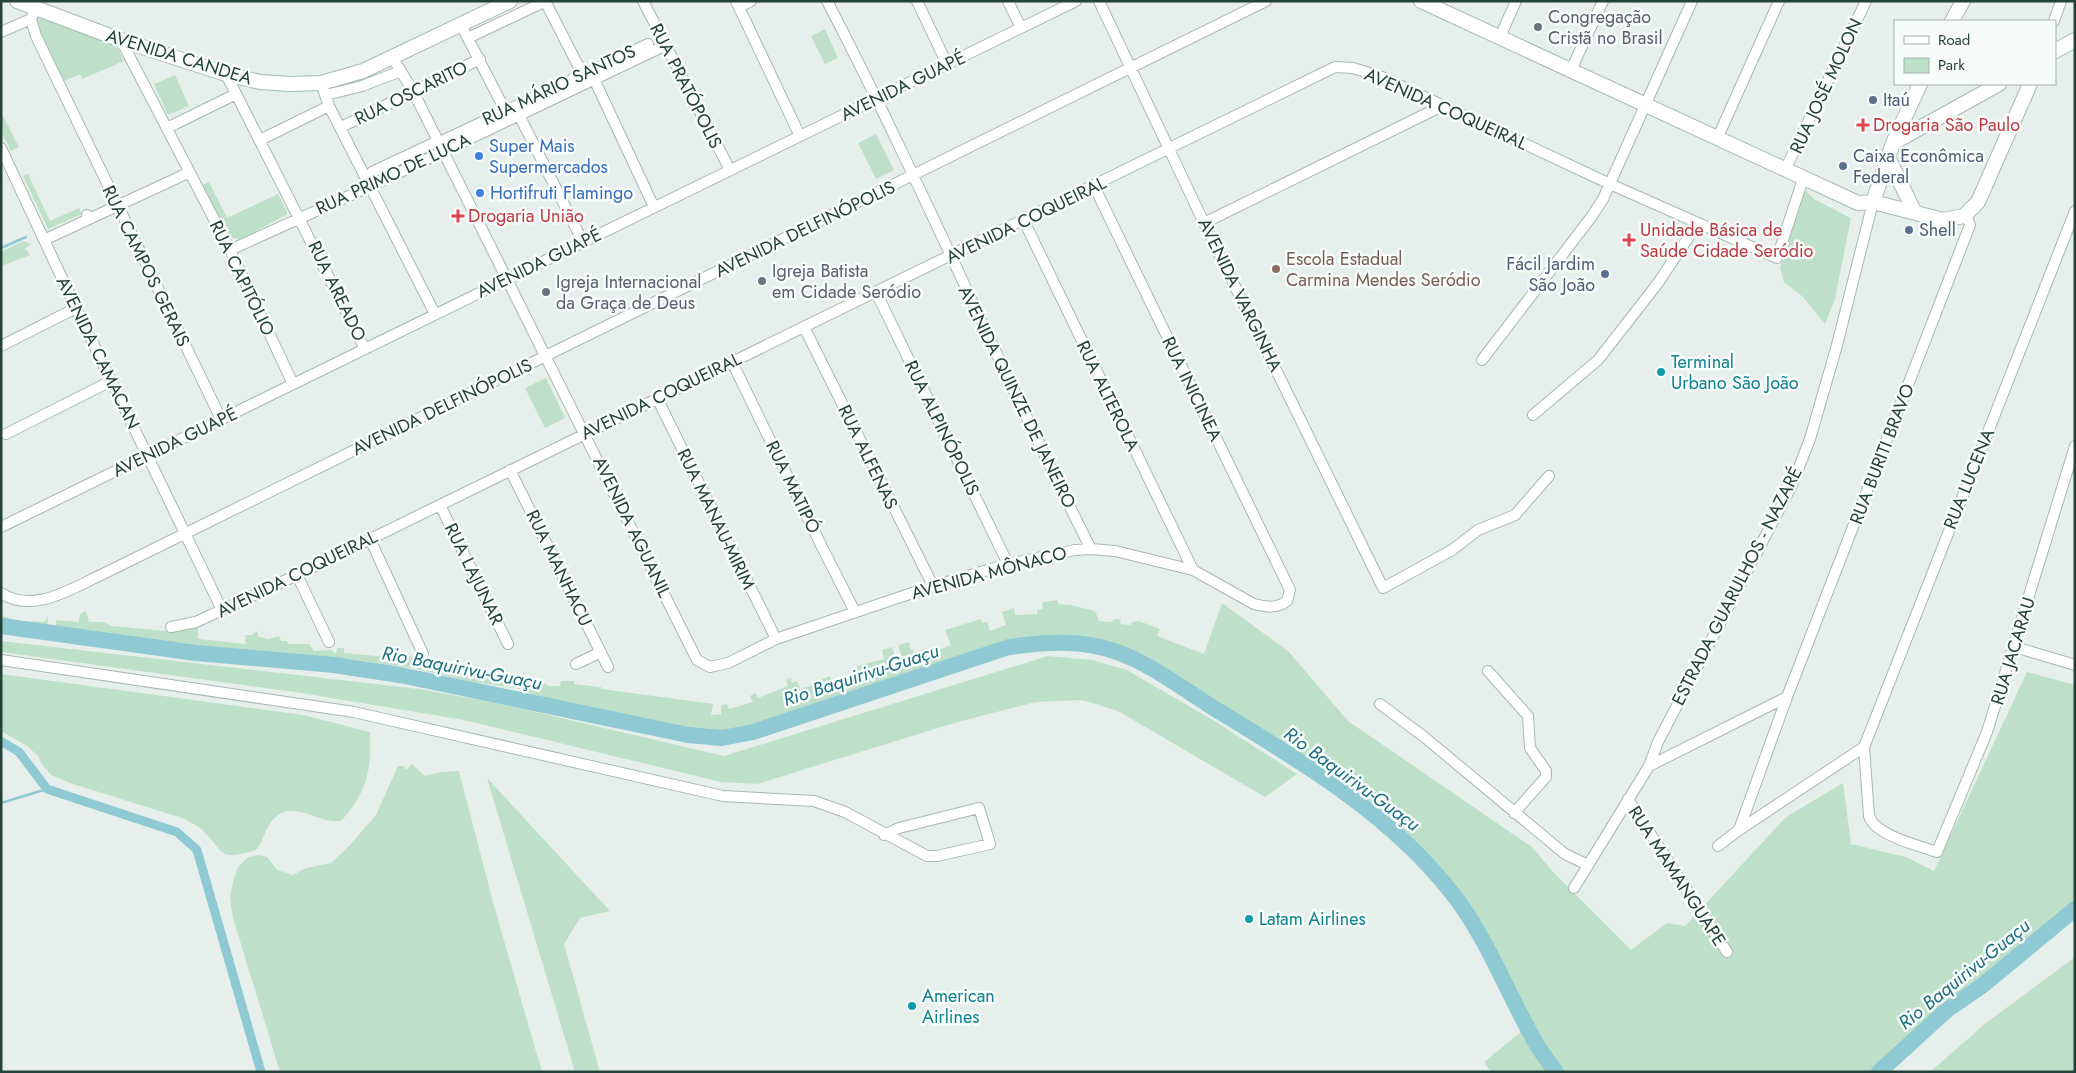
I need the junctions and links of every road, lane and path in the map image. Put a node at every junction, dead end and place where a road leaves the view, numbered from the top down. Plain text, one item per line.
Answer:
1 (17, 1) edge
2 (510, 1) edge
3 (546, 1) edge
4 (643, 1) edge
5 (752, 1) edge
6 (827, 1) edge
7 (917, 1) edge
8 (1008, 1) edge
9 (1076, 1) edge
10 (1099, 1) edge
11 (1266, 1) edge
12 (1516, 1) edge
13 (1603, 1) edge
14 (1692, 1) edge
15 (1779, 1) edge
16 (1866, 1) edge
17 (1963, 1) edge
18 (2061, 1) edge
19 (1426, 2) edge
20 (738, 4) edge
21 (33, 14) junction
22 (1953, 20) edge
23 (2054, 20) edge
24 (461, 25) junction
25 (1021, 28) junction
26 (1, 32) edge
27 (470, 37) junction
28 (1500, 37) junction
29 (121, 40) junction
30 (2075, 40) edge
31 (648, 44) dead end
32 (664, 46) junction
33 (2056, 50) edge
34 (392, 57) junction
35 (480, 59) junction
36 (948, 64) junction
37 (1131, 69) junction
38 (1571, 70) junction
39 (401, 71) junction
40 (226, 74) junction
41 (588, 79) junction
42 (1919, 85) edge
43 (1997, 85) edge
44 (2017, 85) edge
45 (2030, 85) edge
46 (323, 89) junction
47 (413, 91) junction
48 (236, 94) junction
49 (878, 98) junction
50 (2022, 102) junction
51 (1645, 105) junction
52 (329, 106) junction
53 (1442, 106) junction
54 (1906, 111) junction
55 (507, 115) junction
56 (519, 115) junction
57 (1926, 124) junction
58 (341, 126) junction
59 (167, 128) junction
60 (800, 136) junction
61 (1717, 139) junction
62 (260, 140) junction
63 (441, 140) junction
64 (1893, 143) junction
65 (1, 148) edge
66 (1169, 149) junction
67 (443, 151) junction
68 (1888, 157) junction
69 (730, 170) junction
70 (1786, 170) junction
71 (372, 172) dead end
72 (188, 173) junction
73 (913, 176) junction
74 (1803, 179) junction
75 (1610, 184) junction
76 (371, 186) junction
77 (1094, 186) junction
78 (1873, 202) junction
79 (117, 206) junction
80 (654, 207) junction
81 (2075, 211) edge
82 (1915, 213) junction
83 (1966, 215) junction
84 (300, 218) junction
85 (1024, 221) junction
86 (1204, 223) junction
87 (1698, 223) junction
88 (44, 240) junction
89 (583, 242) junction
90 (230, 250) junction
91 (950, 257) junction
92 (507, 277) junction
93 (876, 292) junction
94 (76, 308) junction
95 (435, 314) junction
96 (804, 327) junction
97 (1, 346) edge
98 (365, 349) junction
99 (546, 355) junction
100 (1482, 360) dead end
101 (732, 362) junction
102 (111, 381) junction
103 (293, 384) junction
104 (657, 398) junction
105 (1533, 415) dead end
106 (221, 419) junction
107 (585, 433) junction
108 (6, 434) dead end
109 (2075, 446) edge
110 (148, 455) junction
111 (510, 470) junction
112 (1549, 476) dead end
113 (440, 504) junction
114 (1, 527) edge
115 (186, 533) junction
116 (370, 539) junction
117 (1091, 549) junction
118 (1008, 564) junction
119 (1194, 570) junction
120 (297, 575) junction
121 (933, 586) junction
122 (1290, 590) joint
123 (1, 593) edge
124 (222, 610) junction
125 (856, 612) junction
126 (170, 627) dead end
127 (776, 639) junction
128 (329, 642) dead end
129 (508, 644) dead end
130 (2015, 647) junction
131 (600, 652) junction
132 (423, 654) dead end
133 (1, 660) edge
134 (576, 664) dead end
135 (2075, 666) edge
136 (608, 667) dead end
137 (710, 667) joint
138 (1488, 671) dead end
139 (1787, 697) junction
140 (1380, 704) dead end
141 (1658, 742) junction
142 (1864, 747) junction
143 (1676, 752) junction
144 (1649, 766) junction
145 (1628, 799) junction
146 (1514, 813) junction
147 (1872, 824) joint
148 (1739, 830) junction
149 (884, 835) junction
150 (1718, 846) dead end
151 (1588, 865) junction
152 (1574, 888) dead end
153 (1727, 952) dead end

1 - 21 main road, AVENIDA CANDEA
2 - 24 main road, AVENIDA CANDEA
3 - 27 street
3 - 41 street
4 - 32 street, RUA PRATÓPOLIS
5 - 20 street
6 - 49 street, AVENIDA QUINZE DE JANEIRO
7 - 36 street
8 - 25 street
9 - 25 street, AVENIDA GUAPÉ
10 - 37 street, AVENIDA VARGINHA
11 - 37 street, AVENIDA DELFINÓPOLIS
12 - 28 street
13 - 38 street
14 - 51 street
15 - 61 street
16 - 70 street, RUA JOSÉ MOLON
17 - 22 main road
18 - 23 street
19 - 28 main road
20 - 60 street
21 - 26 street
21 - 29 main road, AVENIDA CANDEA
21 - 79 street, RUA CAMPOS GERAIS
24 - 27 street
24 - 34 main road, AVENIDA CANDEA
25 - 36 street, AVENIDA GUAPÉ
27 - 35 street
28 - 38 main road
29 - 40 main road, AVENIDA CANDEA
29 - 59 street, RUA CAPITÓLIO
30 - 33 main road
31 - 41 street, RUA MÁRIO SANTOS
32 - 41 street, RUA PRIMO DE LUCA
32 - 69 street, RUA PRATÓPOLIS
34 - 39 street, AVENIDA AGUANIL
34 - 46 main road, AVENIDA CANDEA
35 - 47 street, RUA OSCARITO
35 - 55 street
36 - 49 street, AVENIDA GUAPÉ
37 - 66 street, AVENIDA VARGINHA
37 - 73 street, AVENIDA DELFINÓPOLIS
38 - 51 main road
39 - 46 street
39 - 47 street, AVENIDA AGUANIL
40 - 46 main road, AVENIDA CANDEA
40 - 48 street, RUA AREADO
41 - 55 street, RUA MÁRIO SANTOS
41 - 56 street, RUA PRIMO DE LUCA
41 - 80 street
42 - 54 main road
43 - 57 main road
44 - 50 main road
45 - 50 main road
46 - 52 street
47 - 58 street, RUA OSCARITO
47 - 63 street, AVENIDA AGUANIL
48 - 59 street
48 - 62 street, RUA AREADO
49 - 60 street, AVENIDA GUAPÉ
49 - 73 street, AVENIDA QUINZE DE JANEIRO
50 - 83 main road
51 - 61 main road
51 - 75 street
52 - 58 street
52 - 62 street
53 - 66 street, AVENIDA COQUEIRAL
53 - 75 street, AVENIDA COQUEIRAL
53 - 86 street
54 - 57 main road
54 - 64 main road
55 - 56 street, RUA PRIMO DE LUCA
55 - 63 street, RUA MÁRIO SANTOS
55 - 67 street, RUA PRIMO DE LUCA
56 - 89 street
57 - 64 main road
58 - 76 street
59 - 72 street, RUA CAPITÓLIO
60 - 69 street, AVENIDA GUAPÉ
61 - 70 main road
62 - 84 street, RUA AREADO
63 - 67 street, AVENIDA AGUANIL
63 - 71 street, RUA MÁRIO SANTOS
64 - 68 main road
65 - 88 street, AVENIDA CAMACAN
66 - 77 street, AVENIDA COQUEIRAL
66 - 86 street, AVENIDA VARGINHA
67 - 76 street, RUA PRIMO DE LUCA
67 - 92 street, AVENIDA AGUANIL
68 - 78 main road
68 - 82 main road
69 - 80 street, AVENIDA GUAPÉ
70 - 74 main road
72 - 79 street
72 - 90 street, RUA CAPITÓLIO
73 - 91 street, AVENIDA QUINZE DE JANEIRO
73 - 99 street, AVENIDA DELFINÓPOLIS
74 - 78 main road
74 - 87 street, AVENIDA COQUEIRAL
75 - 87 street, AVENIDA COQUEIRAL
75 - 100 street
76 - 84 street, RUA PRIMO DE LUCA
76 - 95 street
77 - 85 street, AVENIDA COQUEIRAL
77 - 122 street, RUA INICINEA
78 - 82 main road
78 - 141 street, ESTRADA GUARULHOS - NAZARÉ
79 - 88 street
79 - 106 street, RUA CAMPOS GERAIS
80 - 89 street, AVENIDA GUAPÉ
81 - 142 street, RUA LUCENA
82 - 83 main road
83 - 139 street, RUA BURITI BRAVO
84 - 90 street, RUA PRIMO DE LUCA
84 - 98 street, RUA AREADO
85 - 91 street, AVENIDA COQUEIRAL
85 - 119 street, RUA ALTEROLA
86 - 112 street, AVENIDA VARGINHA
87 - 105 street
88 - 94 street, AVENIDA CAMACAN
89 - 92 street, AVENIDA GUAPÉ
90 - 103 street, RUA CAPITÓLIO
91 - 93 street, AVENIDA COQUEIRAL
91 - 117 street, AVENIDA QUINZE DE JANEIRO
92 - 95 street, AVENIDA GUAPÉ
92 - 99 street, AVENIDA AGUANIL
93 - 96 street, AVENIDA COQUEIRAL
93 - 118 street, RUA ALPINÓPOLIS
94 - 97 street
94 - 102 street, AVENIDA CAMACAN
95 - 98 street, AVENIDA GUAPÉ
96 - 101 street, AVENIDA COQUEIRAL
96 - 121 street, RUA ALFENAS
98 - 103 street, AVENIDA GUAPÉ
99 - 107 street, AVENIDA AGUANIL
99 - 115 street, AVENIDA DELFINÓPOLIS
101 - 104 street, AVENIDA COQUEIRAL
101 - 125 street, RUA MATIPÓ
102 - 108 street
102 - 110 street, AVENIDA CAMACAN
103 - 106 street, AVENIDA GUAPÉ
104 - 107 street, AVENIDA COQUEIRAL
104 - 127 street, RUA MANAU-MIRIM
106 - 110 street, AVENIDA GUAPÉ
107 - 111 street, AVENIDA COQUEIRAL
107 - 137 street, AVENIDA AGUANIL
109 - 130 street, RUA JACARAU
110 - 114 street, AVENIDA GUAPÉ
110 - 115 street, AVENIDA CAMACAN
111 - 113 street, AVENIDA COQUEIRAL
111 - 131 street, RUA MANHACU
113 - 116 street, AVENIDA COQUEIRAL
113 - 129 street, RUA LAJUNAR
115 - 123 street, AVENIDA DELFINÓPOLIS
115 - 124 street, AVENIDA CAMACAN
116 - 120 street, AVENIDA COQUEIRAL
116 - 132 street
117 - 118 street, AVENIDA MÔNACO
117 - 119 street, AVENIDA MÔNACO
118 - 121 street, AVENIDA MÔNACO
119 - 122 street, AVENIDA MÔNACO
120 - 124 street, AVENIDA COQUEIRAL
120 - 128 street
121 - 125 street, AVENIDA MÔNACO
124 - 126 street, AVENIDA COQUEIRAL
125 - 127 street, AVENIDA MÔNACO
127 - 137 street, AVENIDA MÔNACO
130 - 135 street
130 - 147 street, RUA JACARAU
131 - 134 street
131 - 136 street, RUA MANHACU
133 - 149 street
138 - 146 street
139 - 143 street
139 - 148 street, RUA BURITI BRAVO
140 - 146 street
141 - 143 street
141 - 144 street, ESTRADA GUARULHOS - NAZARÉ
142 - 147 street, RUA LUCENA
142 - 148 street
143 - 144 street
144 - 145 street, ESTRADA GUARULHOS - NAZARÉ
145 - 151 street, ESTRADA GUARULHOS - NAZARÉ
145 - 153 street, RUA MAMANGUAPE
146 - 151 street
148 - 150 street
149 - 149 street
151 - 152 street, ESTRADA GUARULHOS - NAZARÉ

